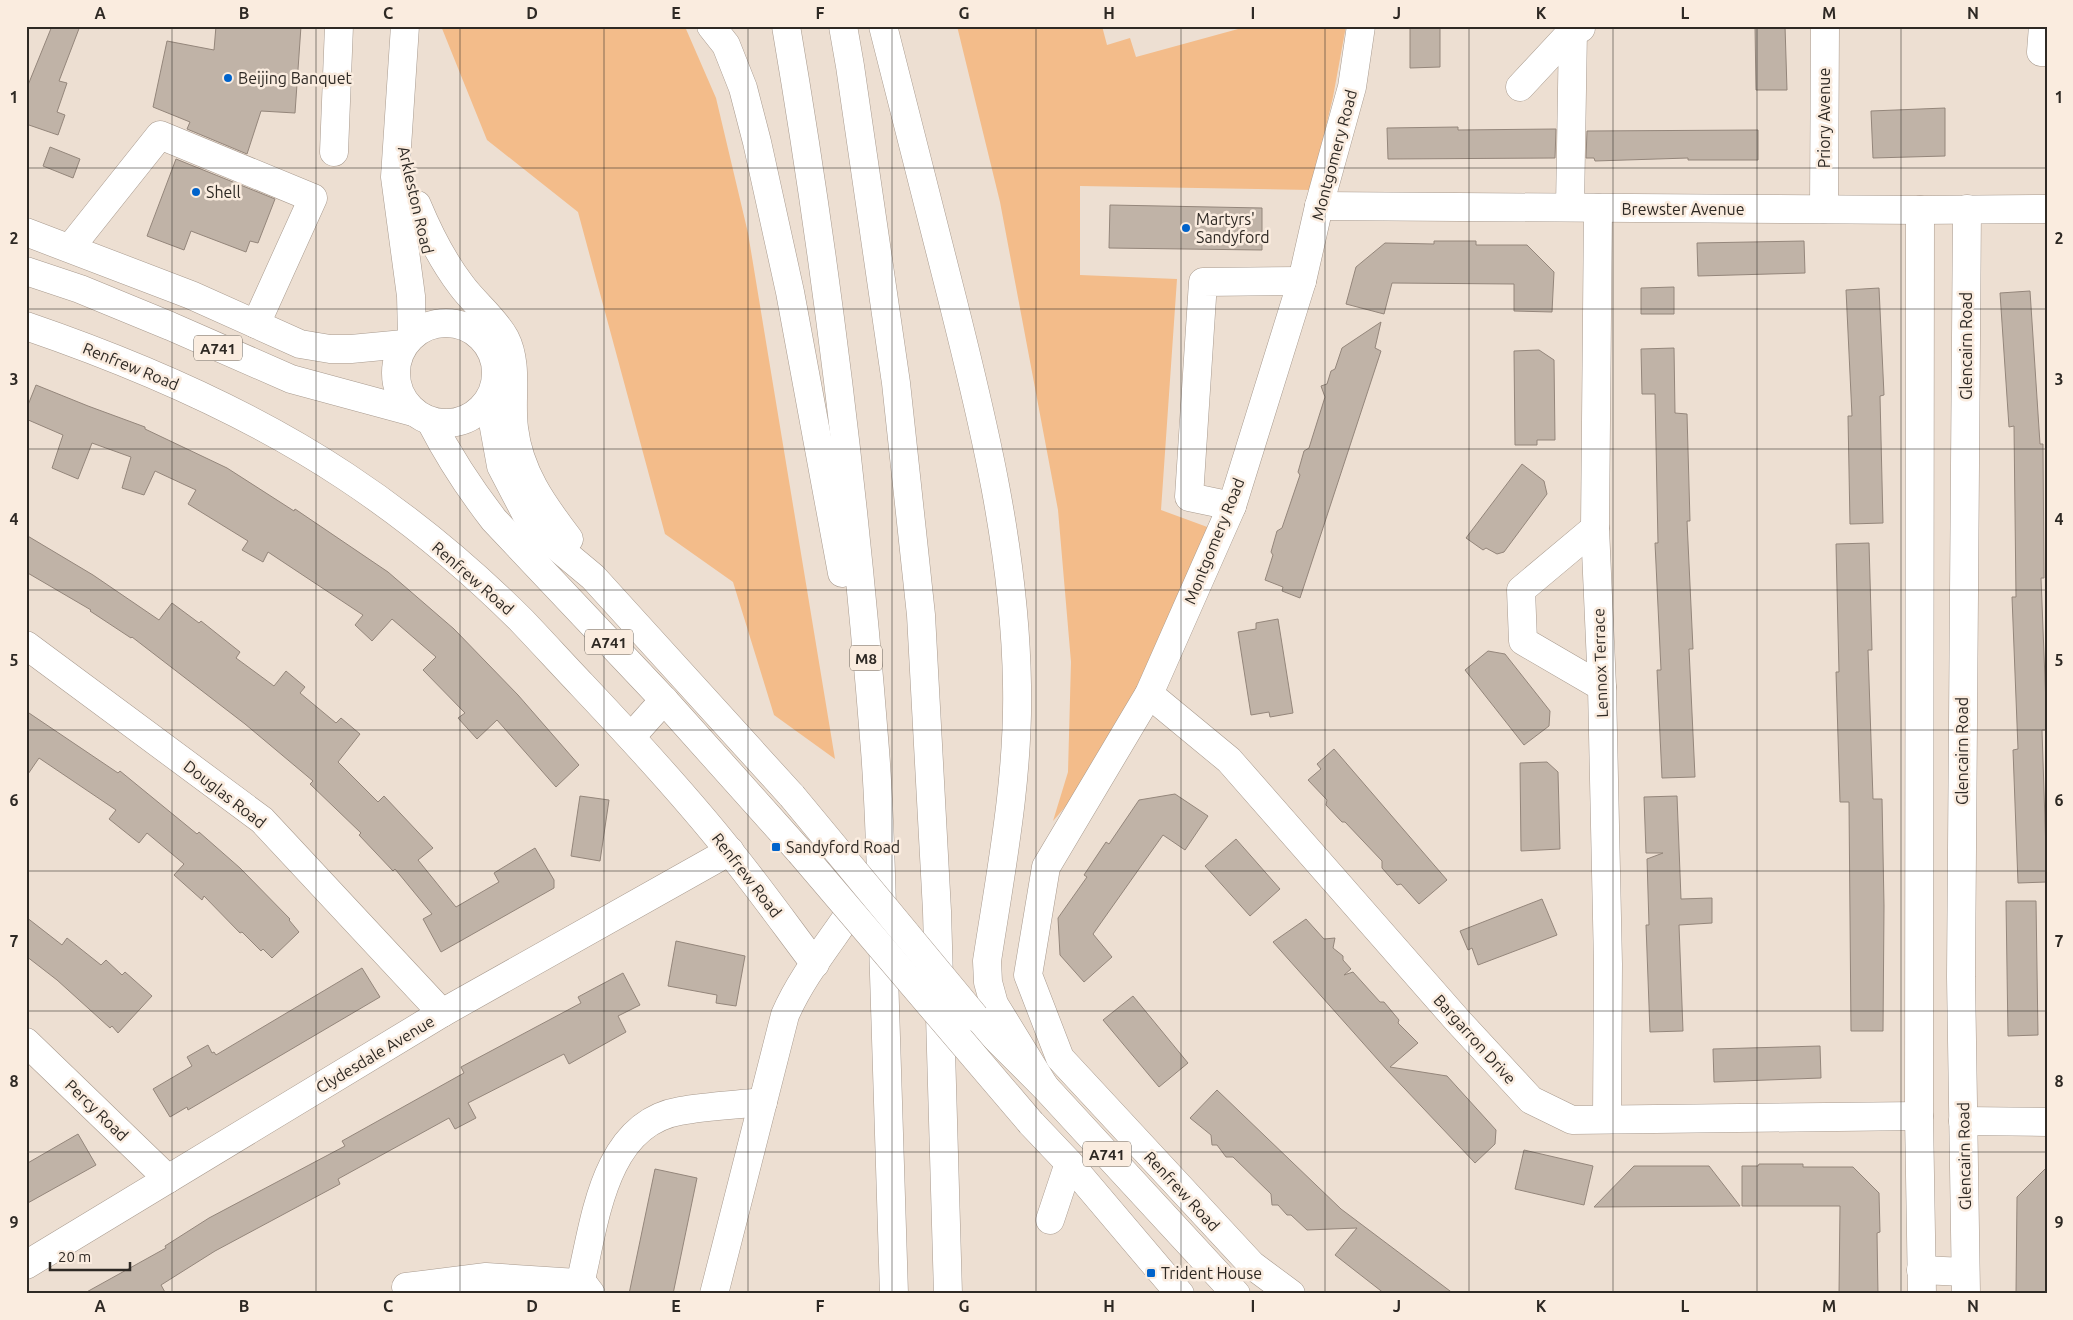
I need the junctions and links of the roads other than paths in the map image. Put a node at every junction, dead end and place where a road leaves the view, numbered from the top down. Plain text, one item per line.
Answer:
1 (339, 26) edge
2 (406, 26) edge
3 (711, 26) edge
4 (786, 26) edge
5 (842, 26) edge
6 (883, 26) edge
7 (1361, 26) edge
8 (1825, 26) edge
9 (2044, 26) edge
10 (1581, 28) edge
11 (2047, 52) edge
12 (1520, 87) dead end
13 (398, 121) junction
14 (334, 152) dead end
15 (417, 205) junction
16 (1319, 206) junction
17 (1570, 207) junction
18 (1598, 208) junction
19 (1824, 209) junction
20 (1967, 209) junction
21 (2047, 209) edge
22 (1920, 210) junction
23 (26, 232) edge
24 (70, 248) junction
25 (26, 271) edge
26 (1302, 281) junction
27 (256, 324) junction
28 (26, 326) edge
29 (469, 328) junction
30 (408, 340) junction
31 (489, 400) junction
32 (422, 417) junction
33 (1232, 506) junction
34 (1595, 528) junction
35 (593, 577) junction
36 (26, 645) edge
37 (1602, 687) junction
38 (1149, 694) junction
39 (664, 700) junction
40 (631, 737) junction
41 (875, 752) junction
42 (730, 851) junction
43 (851, 912) junction
44 (815, 964) junction
45 (1028, 975) joint
46 (1961, 977) junction
47 (1920, 978) junction
48 (442, 1013) junction
49 (26, 1042) edge
50 (1045, 1087) junction
51 (763, 1102) junction
52 (1919, 1116) junction
53 (1607, 1119) junction
54 (1963, 1121) junction
55 (2047, 1122) edge
56 (1069, 1163) junction
57 (168, 1179) junction
58 (1050, 1220) dead end
59 (26, 1265) edge
60 (1921, 1282) edge
61 (1966, 1283) edge
62 (406, 1287) dead end
63 (585, 1289) edge
64 (714, 1294) edge
65 (894, 1294) edge
66 (948, 1294) edge
67 (1180, 1294) edge
68 (1236, 1294) edge
69 (1291, 1294) edge

1 - 14 main road
2 - 13 main road, Arkleston Road / A741
3 - 41 main road
4 - 41 main road, M8
5 - 66 main road
6 - 50 main road
7 - 16 main road, Montgomery Road
8 - 19 main road, Priory Avenue
9 - 11 main road
10 - 12 main road
10 - 17 main road
13 - 15 main road, Arkleston Road / A741
13 - 30 main road, Arkleston Road / A741
15 - 29 main road, Arkleston Road / A741
15 - 35 main road, A741
16 - 17 main road, Brewster Avenue
16 - 26 main road, Montgomery Road
17 - 18 main road, Brewster Avenue
18 - 19 main road, Brewster Avenue
18 - 34 main road, Lennox Terrace
19 - 22 main road, Brewster Avenue
20 - 21 main road, Brewster Avenue
20 - 22 main road, Brewster Avenue
20 - 46 main road, Glencairn Road
22 - 47 main road
23 - 24 main road, A741
24 - 27 main road, A741
24 - 27 main road
25 - 32 main road, A741
26 - 33 main road, Montgomery Road
26 - 33 main road
27 - 30 main road, A741
28 - 40 main road, Renfrew Road
29 - 30 main road
29 - 31 main road
30 - 32 main road
31 - 32 main road
31 - 35 main road, A741
32 - 39 main road, A741
33 - 38 main road, Montgomery Road
34 - 37 main road, Lennox Terrace
34 - 37 main road
35 - 50 main road, A741, bridge
36 - 48 main road, Douglas Road
37 - 53 main road, Lennox Terrace
38 - 45 main road, Montgomery Road
38 - 53 main road, Bargarron Drive
39 - 40 main road
39 - 43 main road, A741, bridge
40 - 42 main road, Renfrew Road
41 - 65 main road, M8
42 - 44 main road, Renfrew Road
42 - 48 main road, Clydesdale Avenue
43 - 44 main road
43 - 56 main road, A741, bridge
44 - 51 main road
45 - 69 main road, Renfrew Road
46 - 47 main road
46 - 54 main road, Glencairn Road
47 - 52 main road
48 - 57 main road, Clydesdale Avenue
49 - 57 main road, Percy Road
50 - 68 main road, A741
51 - 63 main road
51 - 64 main road
52 - 53 main road, Bargarron Drive
52 - 60 main road
54 - 55 main road
54 - 61 main road, Glencairn Road
56 - 58 main road
56 - 67 main road, A741
57 - 59 main road, Clydesdale Avenue
60 - 61 main road
62 - 63 main road

